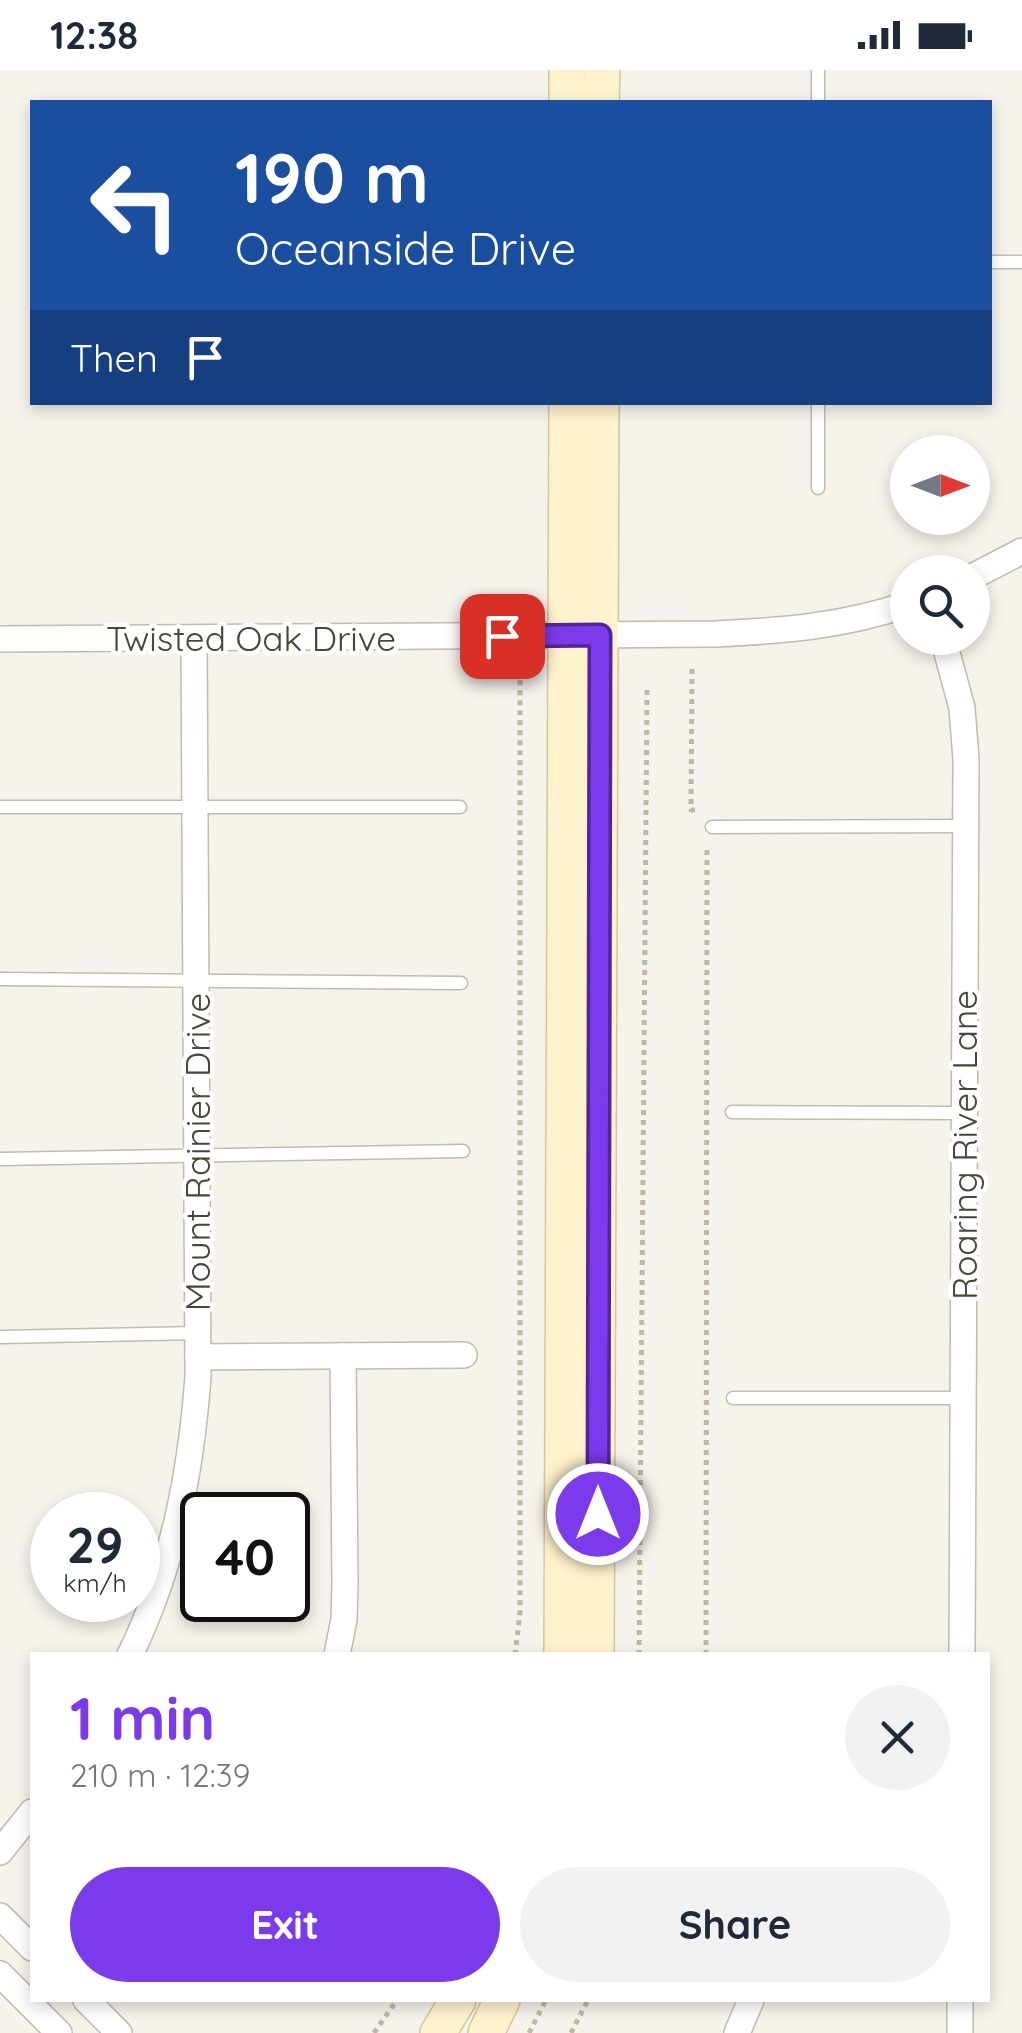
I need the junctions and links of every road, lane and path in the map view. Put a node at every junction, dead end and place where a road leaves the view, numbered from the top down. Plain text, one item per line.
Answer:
1 (568, 70) edge
2 (602, 70) edge
3 (818, 70) edge
4 (568, 100) edge
5 (602, 100) edge
6 (818, 100) edge
7 (992, 262) edge
8 (1022, 262) edge
9 (567, 405) edge
10 (601, 405) edge
11 (818, 405) edge
12 (818, 488) dead end
13 (1022, 551) edge
14 (990, 568) edge
15 (890, 609) edge
16 (583, 635) junction
17 (194, 638) junction
18 (0, 639) edge
19 (948, 655) edge
20 (520, 664) dead end
21 (692, 669) dead end
22 (647, 690) dead end
23 (0, 807) edge
24 (196, 807) junction
25 (460, 807) dead end
26 (706, 810) dead end
27 (966, 826) junction
28 (710, 834) joint
29 (0, 979) edge
30 (196, 981) junction
31 (461, 983) dead end
32 (732, 1112) dead end
33 (964, 1113) junction
34 (463, 1151) dead end
35 (197, 1155) junction
36 (0, 1158) edge
37 (0, 1337) edge
38 (198, 1345) junction
39 (464, 1355) dead end
40 (344, 1356) junction
41 (734, 1398) dead end
42 (963, 1398) junction
43 (131, 1652) edge
44 (338, 1652) edge
45 (515, 1652) edge
46 (562, 1652) edge
47 (596, 1652) edge
48 (638, 1652) edge
49 (706, 1652) edge
50 (962, 1652) edge
51 (30, 1814) edge
52 (0, 1852) edge
53 (0, 1916) edge
54 (30, 1946) edge
55 (0, 1974) edge
56 (88, 2002) edge
57 (395, 2002) edge
58 (457, 2002) edge
59 (501, 2002) edge
60 (545, 2002) edge
61 (587, 2002) edge
62 (750, 2002) edge
63 (960, 2002) edge
64 (59, 2033) edge
65 (120, 2033) edge
66 (374, 2033) edge
67 (438, 2033) edge
68 (486, 2033) edge
69 (529, 2033) edge
70 (571, 2033) edge
71 (737, 2033) edge
72 (960, 2033) edge

1 - 4 street
2 - 5 street
3 - 6 lane
7 - 8 lane
9 - 16 street
10 - 16 street
11 - 12 lane
13 - 14 street
15 - 16 street, Twisted Oak Drive
16 - 17 street, Twisted Oak Drive
16 - 46 street
16 - 47 street
17 - 18 street, Twisted Oak Drive
17 - 24 street, Mount Rainier Drive
19 - 27 street, Roaring River Lane
20 - 45 path
21 - 26 path
22 - 48 path
23 - 24 lane
24 - 25 lane
24 - 30 street, Mount Rainier Drive
27 - 28 lane
27 - 33 street, Roaring River Lane
28 - 49 path
29 - 30 lane
30 - 31 lane
30 - 35 street, Mount Rainier Drive
32 - 33 lane
33 - 42 street, Roaring River Lane
34 - 35 lane
35 - 36 lane
35 - 38 street, Mount Rainier Drive
37 - 38 lane
38 - 40 street
38 - 43 street, Mount Rainier Drive
39 - 40 street
40 - 44 street
41 - 42 lane
42 - 50 street, Roaring River Lane
51 - 52 street
53 - 54 street
55 - 64 street
56 - 65 street
57 - 66 path
58 - 67 street
59 - 68 street
60 - 69 path
61 - 70 path
62 - 71 street
63 - 72 street

